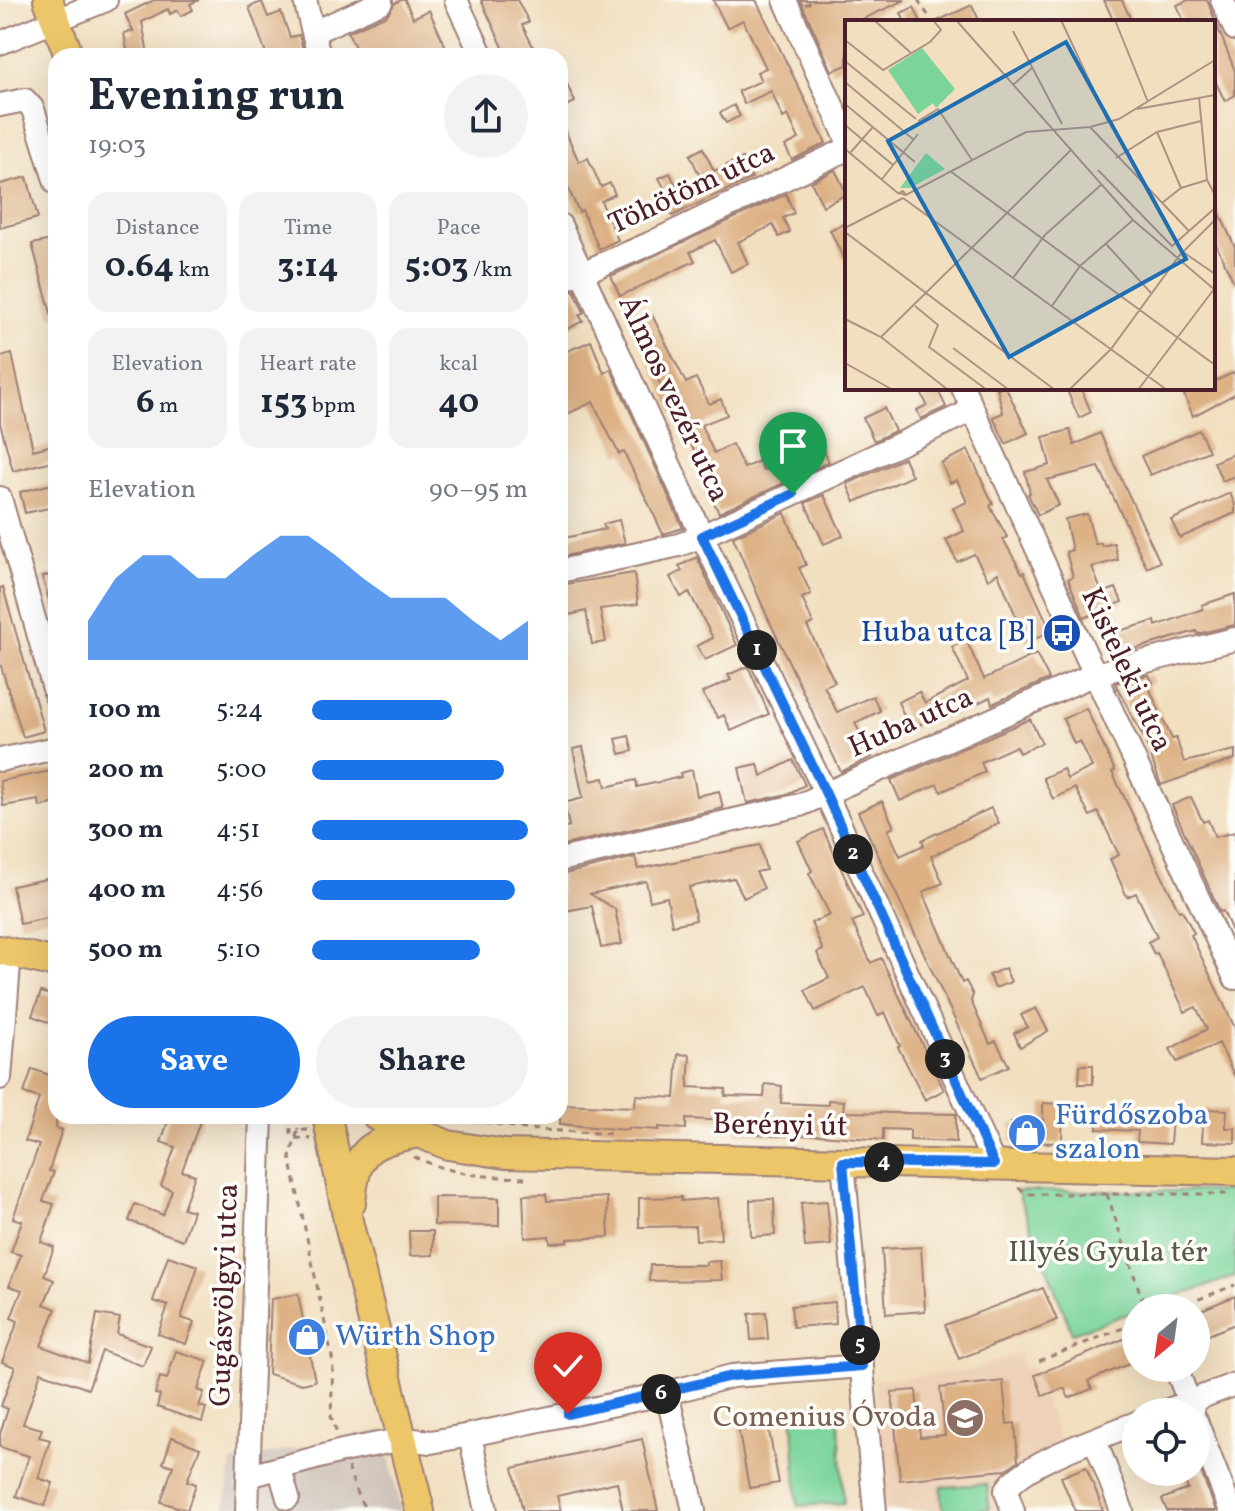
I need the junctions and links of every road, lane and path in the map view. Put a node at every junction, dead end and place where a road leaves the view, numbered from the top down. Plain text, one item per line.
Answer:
1 (106, 0) edge
2 (305, 0) edge
3 (456, 0) edge
4 (785, 0) edge
5 (918, 0) edge
6 (1222, 0) edge
7 (381, 2) dead end
8 (52, 11) edge
9 (930, 18) dead end
10 (1235, 29) edge
11 (314, 32) junction
12 (0, 43) edge
13 (66, 48) edge
14 (317, 48) edge
15 (478, 48) edge
16 (0, 105) edge
17 (845, 135) edge
18 (845, 150) edge
19 (48, 157) edge
20 (568, 242) edge
21 (582, 273) junction
22 (568, 277) edge
23 (964, 390) edge
24 (973, 410) junction
25 (0, 498) edge
26 (702, 536) junction
27 (568, 569) edge
28 (1235, 639) edge
29 (48, 668) edge
30 (1095, 674) junction
31 (48, 750) edge
32 (0, 760) edge
33 (826, 794) junction
34 (568, 858) edge
35 (5, 951) edge
36 (48, 961) edge
37 (1235, 978) edge
38 (0, 1078) edge
39 (261, 1124) edge
40 (298, 1124) edge
41 (328, 1124) edge
42 (396, 1124) edge
43 (496, 1124) edge
44 (298, 1130) junction
45 (418, 1133) junction
46 (620, 1134) dead end
47 (843, 1162) junction
48 (1235, 1171) edge
49 (1003, 1175) junction
50 (1107, 1194) junction
51 (1235, 1194) edge
52 (349, 1225) junction
53 (1235, 1285) edge
54 (1140, 1294) edge
55 (1210, 1295) edge
56 (1122, 1328) edge
57 (1039, 1361) dead end
58 (862, 1366) junction
59 (1235, 1384) edge
60 (667, 1393) junction
61 (1210, 1400) edge
62 (1122, 1429) edge
63 (470, 1435) junction
64 (404, 1439) junction
65 (1095, 1440) junction
66 (342, 1451) junction
67 (1210, 1457) edge
68 (280, 1470) junction
69 (249, 1476) junction
70 (288, 1498) dead end
71 (1012, 1509) edge
72 (247, 1511) edge
73 (367, 1511) edge
74 (420, 1511) edge
75 (486, 1511) edge
76 (694, 1511) edge
77 (875, 1511) edge
78 (1122, 1511) edge
79 (1231, 1511) edge

1 - 8 street
2 - 11 street
3 - 15 street
4 - 17 street
5 - 9 path
6 - 10 street
7 - 11 street
8 - 12 street
8 - 13 main road
11 - 14 street
16 - 19 street
18 - 21 street, Töhötöm utca
20 - 21 street, Álmos vezér utca
21 - 22 street, Töhötöm utca
21 - 26 street, Álmos vezér utca
23 - 24 street, Kisteleki utca
24 - 26 street
24 - 30 street, Kisteleki utca
25 - 29 street
26 - 27 street
26 - 33 street, Álmos vezér utca
28 - 30 street, Huba utca
30 - 33 street, Huba utca
30 - 37 street, Kisteleki utca
31 - 32 street
33 - 34 street, Huba utca
33 - 49 street, Álmos vezér utca
35 - 36 main road
35 - 38 street
39 - 69 street, Gugásvölgyi utca
40 - 44 path
41 - 44 path
41 - 52 main road
42 - 45 main road, Berényi út
43 - 46 path
44 - 66 path
45 - 47 main road, Berényi út
45 - 52 main road
47 - 49 main road, Berényi út
47 - 58 street
48 - 49 main road, Berényi út
49 - 50 path
50 - 51 path
50 - 54 path
52 - 64 main road
53 - 55 path
56 - 57 path
58 - 60 street
58 - 77 street
59 - 61 street
60 - 63 street
60 - 76 street
62 - 65 street
63 - 64 street
63 - 75 street
64 - 66 street
64 - 74 main road
65 - 71 street
65 - 78 street
66 - 68 street
66 - 73 path
67 - 79 street
68 - 69 street
68 - 70 street
69 - 72 street, Gugásvölgyi utca

